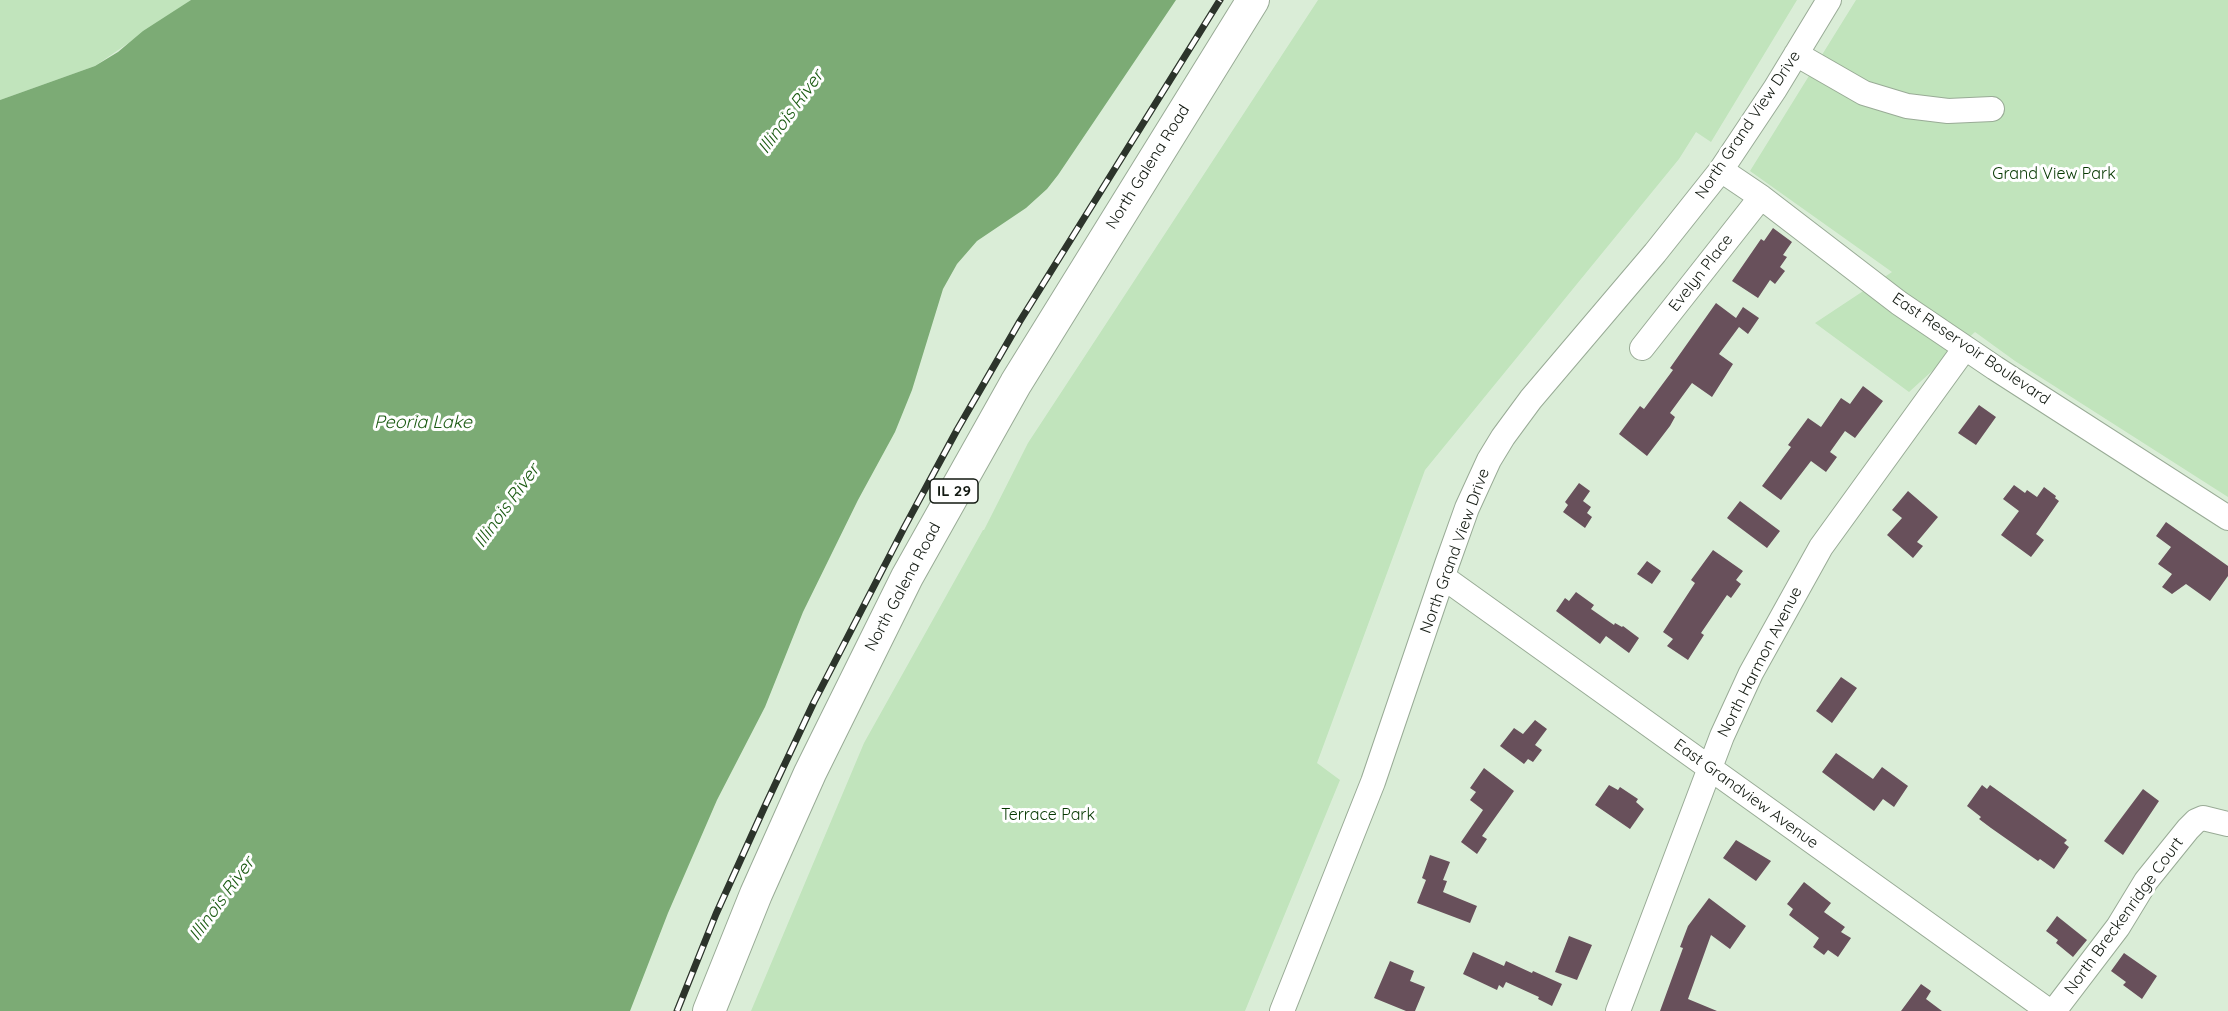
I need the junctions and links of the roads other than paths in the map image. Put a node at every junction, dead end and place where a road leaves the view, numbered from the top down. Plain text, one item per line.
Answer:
1 (1253, 0) edge
2 (1829, 0) edge
3 (1796, 54) junction
4 (1992, 109) dead end
5 (1721, 170) junction
6 (1761, 197) junction
7 (1642, 348) dead end
8 (1965, 348) junction
9 (2228, 518) edge
10 (1443, 577) junction
11 (1709, 768) junction
12 (2228, 824) edge
13 (709, 1011) edge
14 (1282, 1011) edge
15 (1618, 1011) edge
16 (2049, 1011) edge
17 (2054, 1011) edge

1 - 13 main road, North Galena Road / IL 29
2 - 3 street, North Grand View Drive
3 - 4 street
3 - 5 street, North Grand View Drive
5 - 6 street, East Reservoir Boulevard
5 - 10 street, North Grand View Drive
6 - 7 street, Evelyn Place
6 - 8 street, East Reservoir Boulevard
8 - 9 street, East Reservoir Boulevard
8 - 11 street, North Harmon Avenue
10 - 11 street, East Grandview Avenue
10 - 14 street, North Grand View Drive
11 - 15 street, North Harmon Avenue
11 - 16 street, East Grandview Avenue
12 - 17 street, North Breckenridge Court

